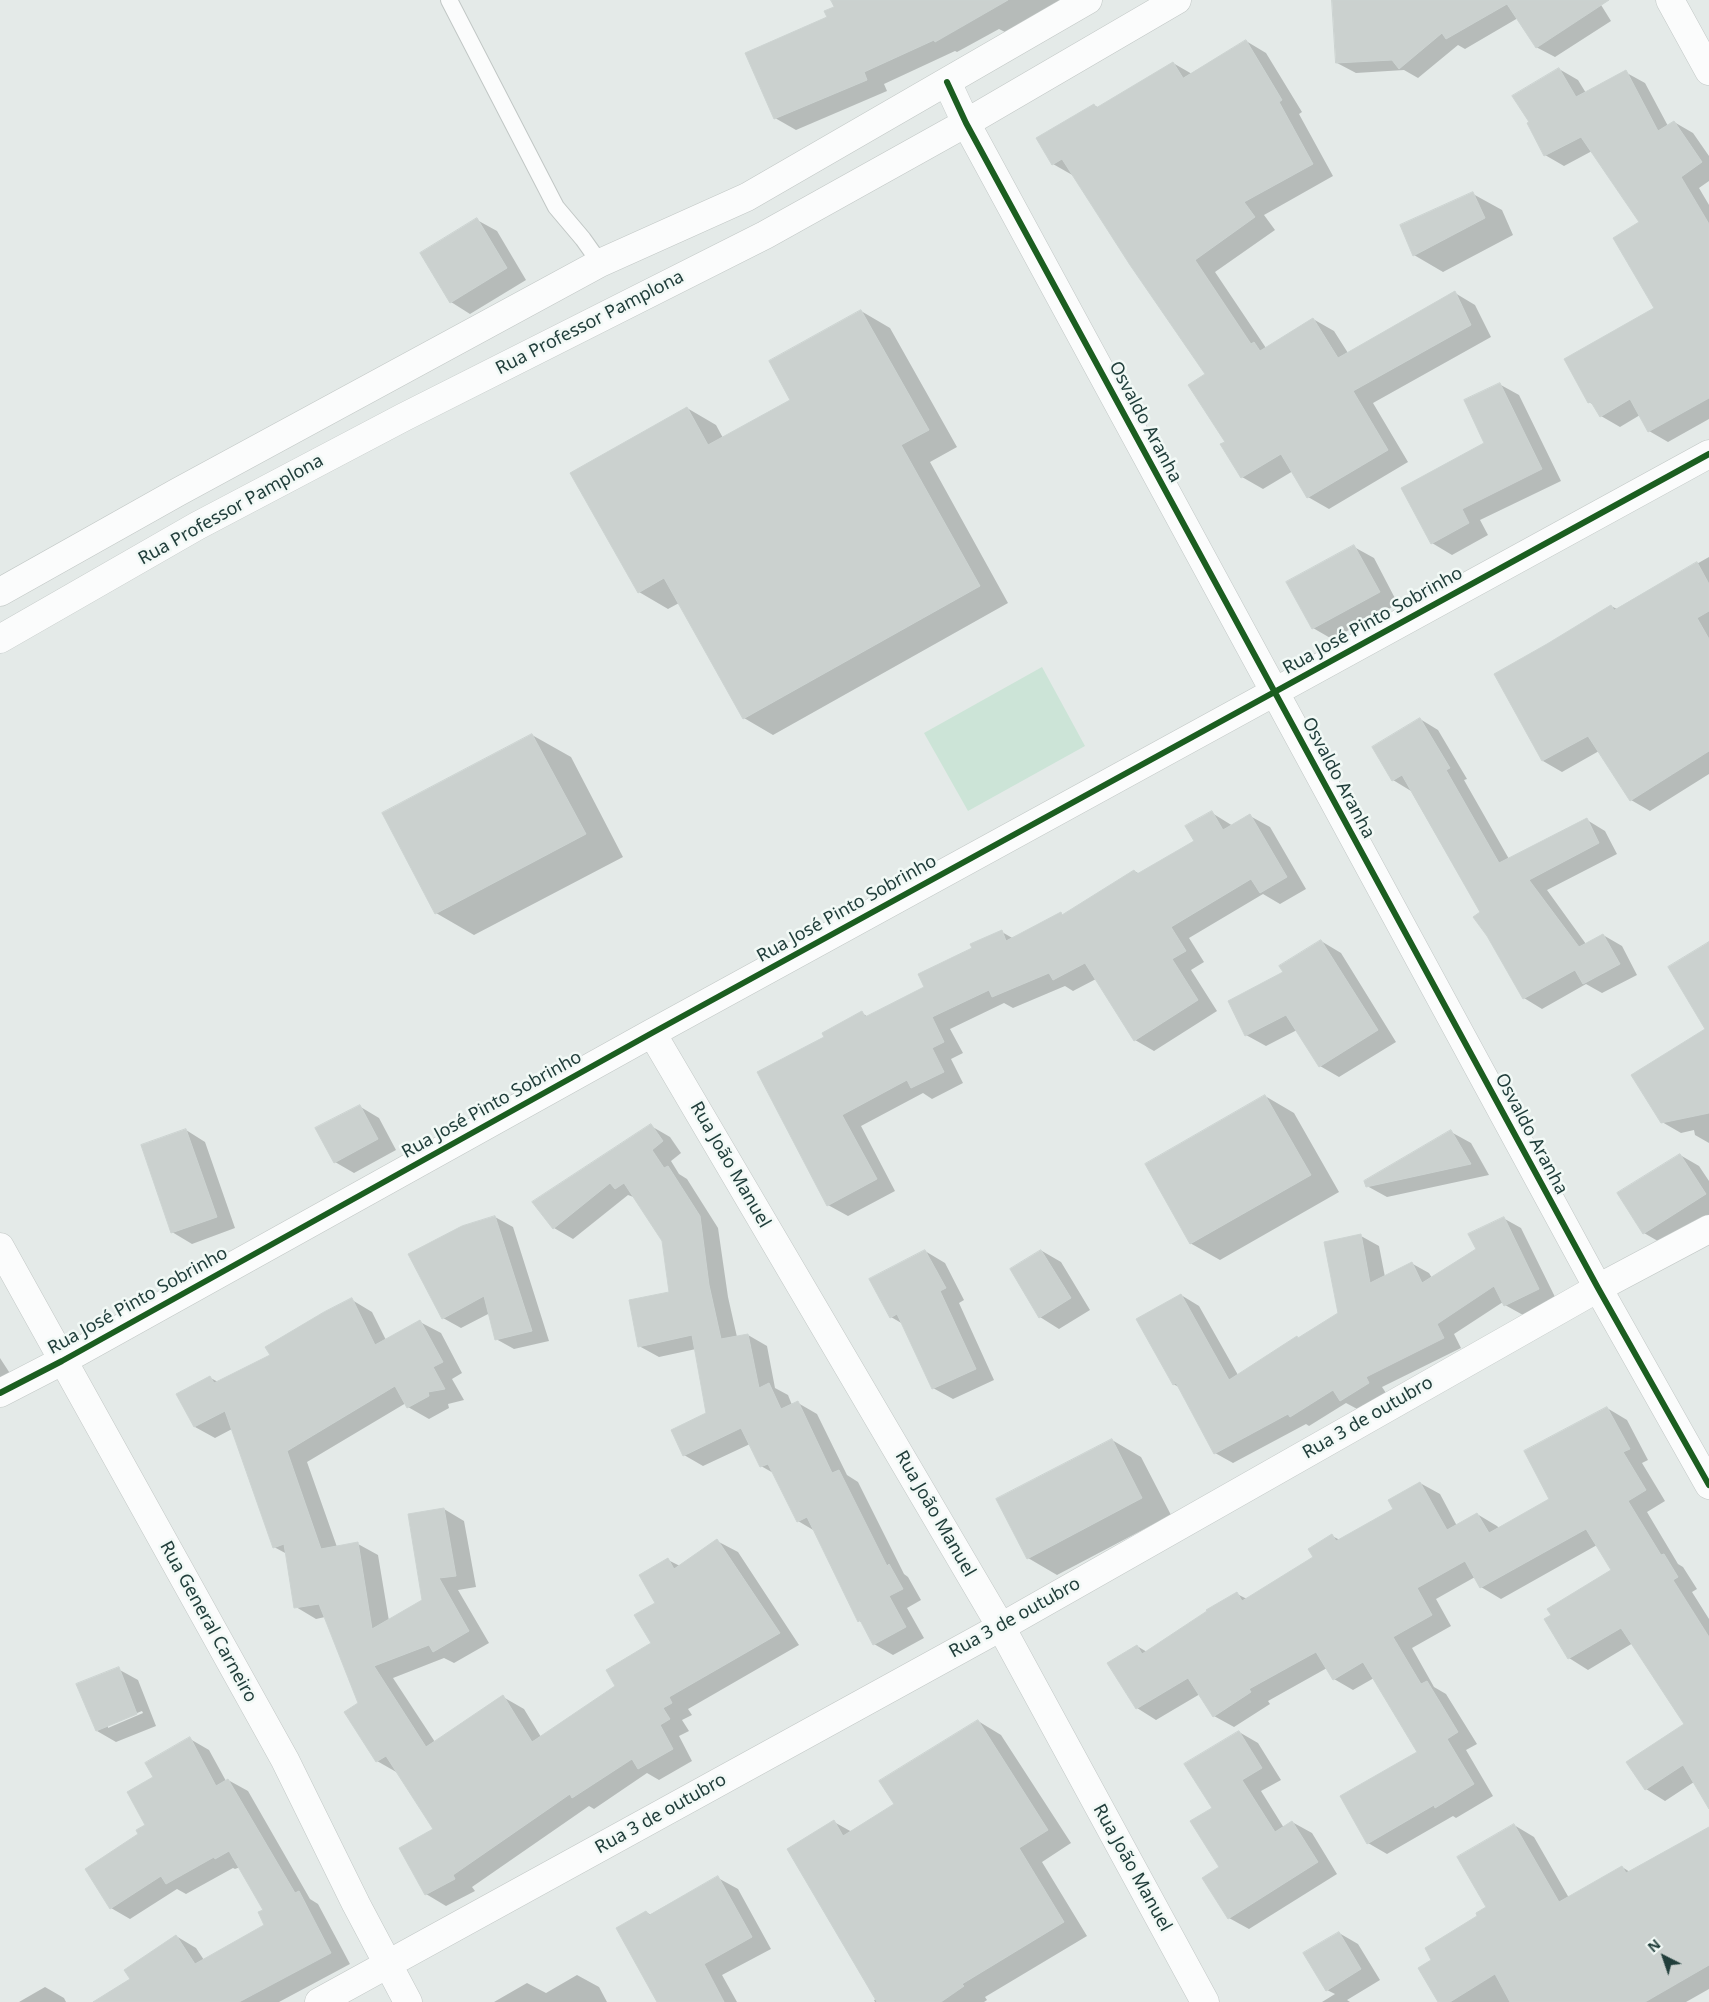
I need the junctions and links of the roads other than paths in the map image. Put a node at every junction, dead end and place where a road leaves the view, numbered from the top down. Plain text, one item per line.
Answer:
1 (449, 0) edge
2 (1088, 0) edge
3 (1177, 0) edge
4 (1670, 0) edge
5 (1709, 71) edge
6 (947, 82) junction
7 (966, 123) junction
8 (747, 197) junction
9 (765, 235) junction
10 (600, 263) junction
11 (1709, 454) edge
12 (178, 492) junction
13 (197, 526) junction
14 (0, 592) edge
15 (0, 639) edge
16 (1275, 692) junction
17 (652, 1033) junction
18 (1709, 1229) edge
19 (0, 1247) edge
20 (1598, 1288) junction
21 (62, 1360) junction
22 (0, 1393) edge
23 (1709, 1485) edge
24 (1001, 1626) junction
25 (388, 1965) junction
26 (319, 2002) edge
27 (408, 2002) edge
28 (1205, 2002) edge

1 - 10 lane
2 - 6 street
3 - 7 street, Rua Professor Pamplona
4 - 5 street
6 - 7 street, Osvaldo Aranha
6 - 8 street
7 - 9 street, Rua Professor Pamplona
7 - 16 street, Osvaldo Aranha
8 - 9 street
8 - 10 street
9 - 13 street, Rua Professor Pamplona
10 - 12 street
11 - 16 street, Rua José Pinto Sobrinho
12 - 13 street
12 - 14 street
13 - 15 street, Rua Professor Pamplona
16 - 17 street, Rua José Pinto Sobrinho
16 - 20 street, Osvaldo Aranha
17 - 21 street, Rua José Pinto Sobrinho
17 - 24 street, Rua João Manuel
18 - 20 street, Rua 3 de outubro
19 - 21 street, Rua General Carneiro
20 - 23 street, Osvaldo Aranha
20 - 24 street, Rua 3 de outubro
21 - 22 street, Rua José Pinto Sobrinho
21 - 25 street, Rua General Carneiro
24 - 25 street, Rua 3 de outubro
24 - 28 street, Rua João Manuel
25 - 26 street, Rua 3 de outubro
25 - 27 street, Rua General Carneiro

